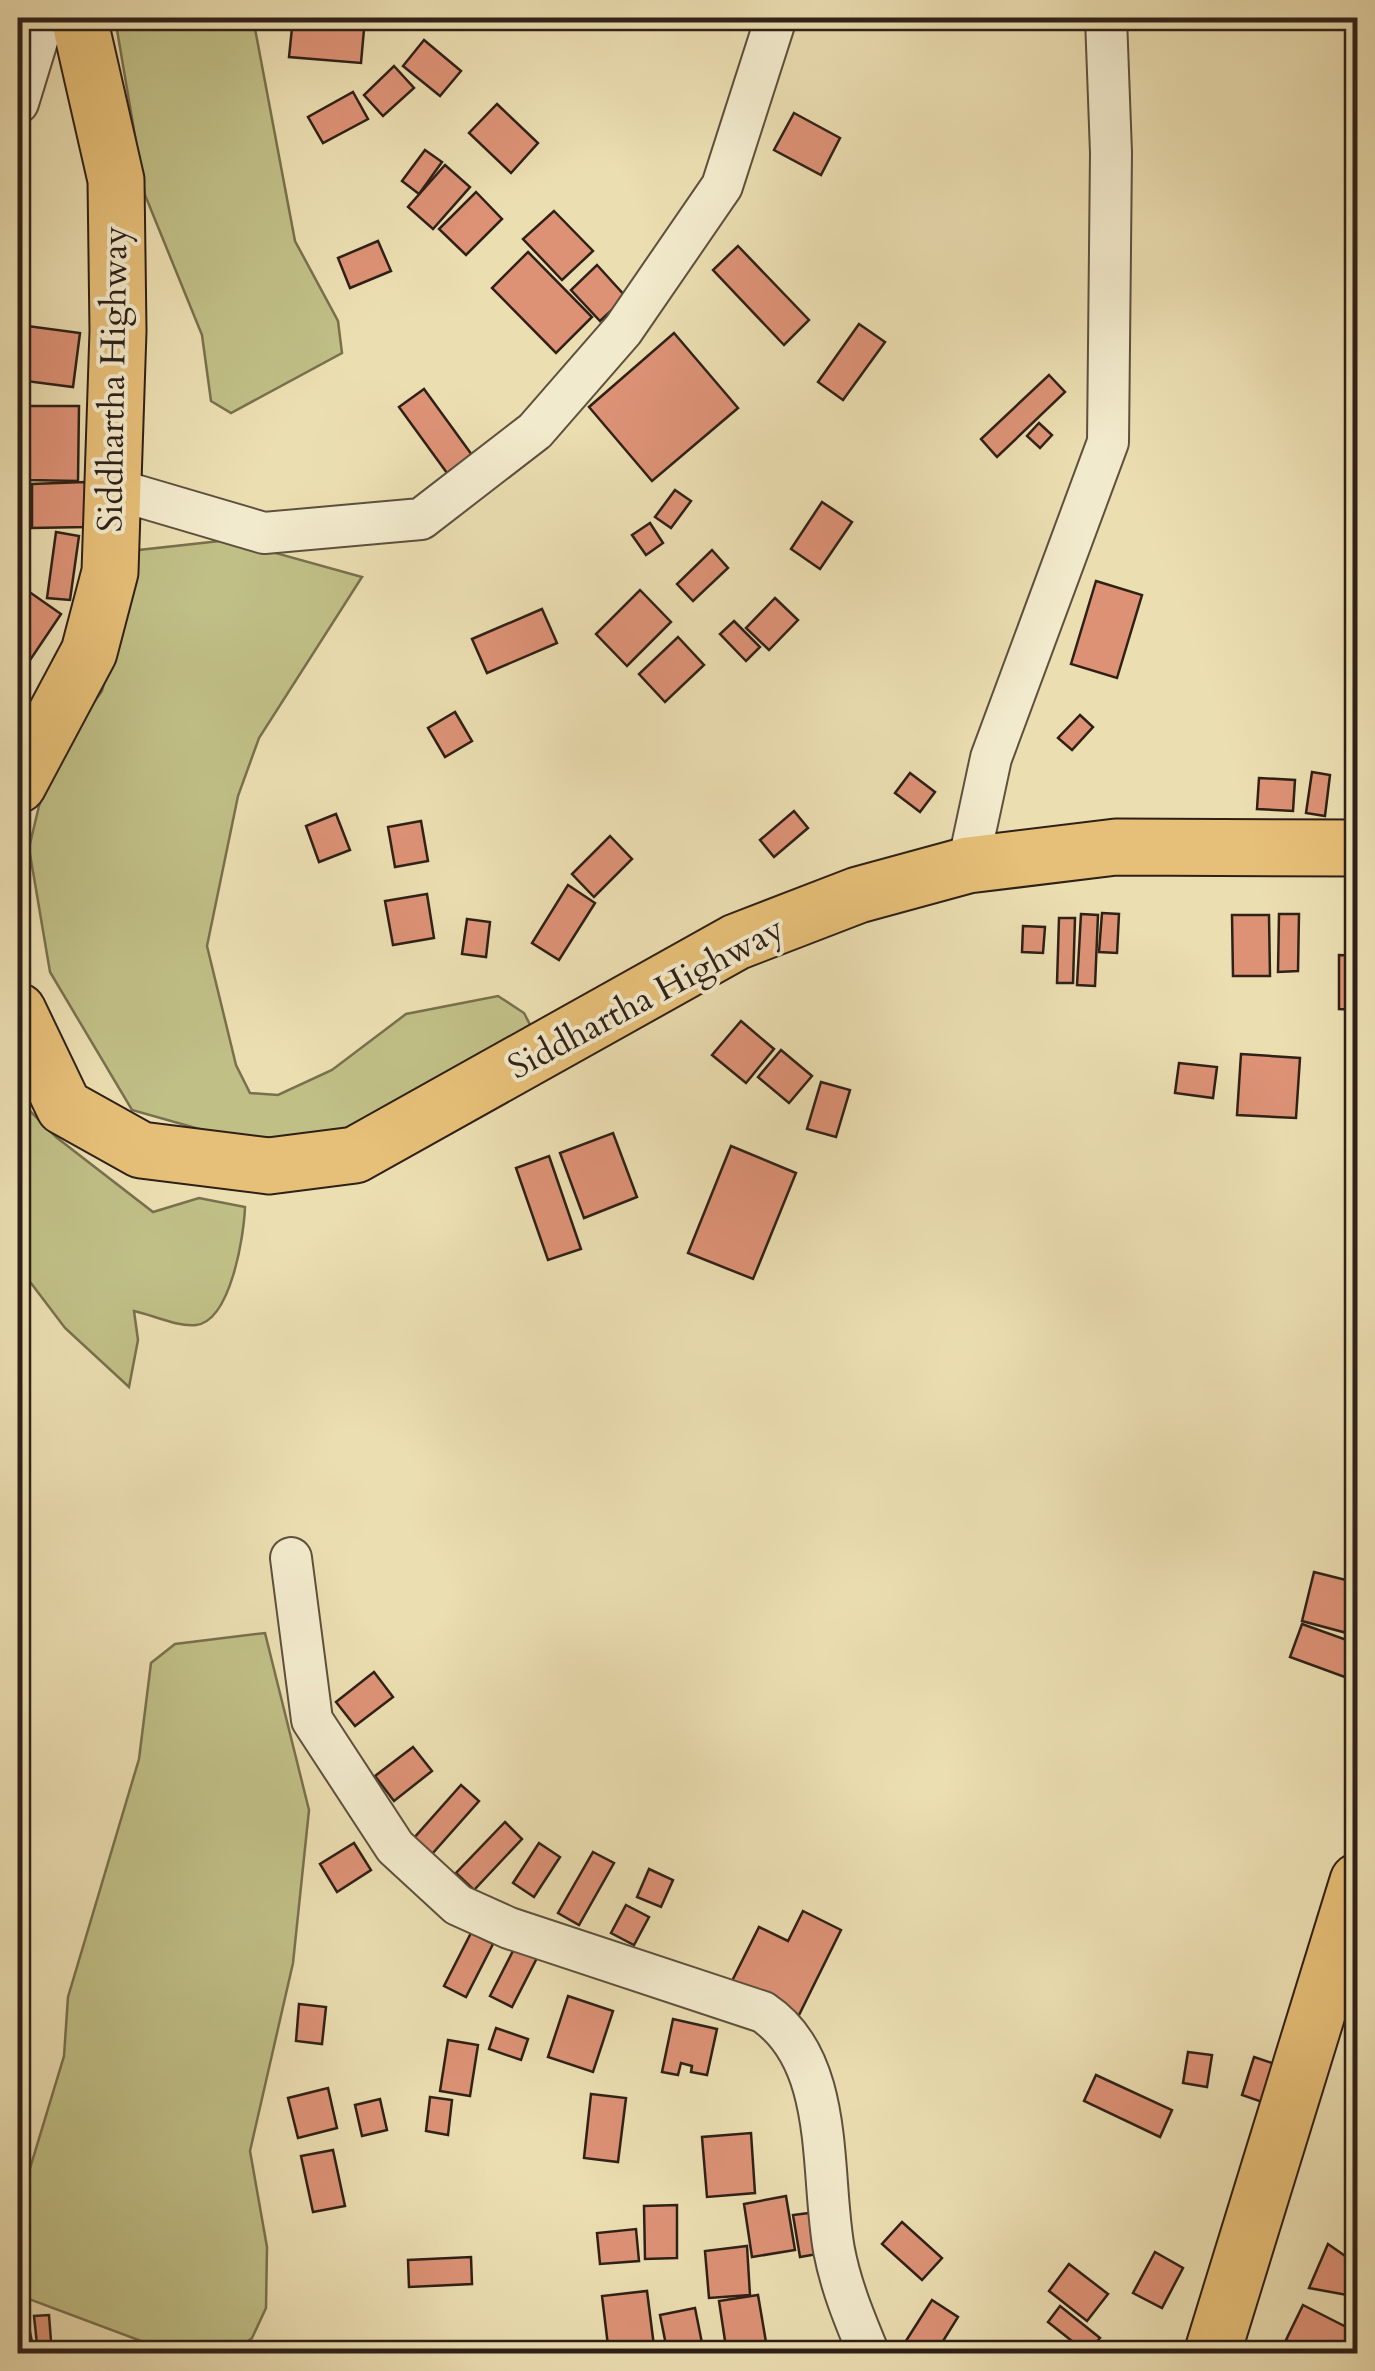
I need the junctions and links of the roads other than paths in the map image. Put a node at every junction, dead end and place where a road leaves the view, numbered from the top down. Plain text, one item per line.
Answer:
1 (44, 18) edge
2 (78, 18) edge
3 (776, 18) edge
4 (1106, 18) edge
5 (18, 103) edge
6 (110, 488) junction
7 (18, 785) edge
8 (1358, 848) edge
9 (968, 865) junction
10 (20, 1026) edge
11 (291, 1558) dead end
12 (1358, 1881) edge
13 (869, 2354) edge
14 (1212, 2354) edge

1 - 5 street
2 - 6 highway, Siddhartha Highway
3 - 6 street
4 - 9 street
6 - 7 highway, Siddhartha Highway
8 - 9 highway, Siddhartha Highway
9 - 10 highway, Siddhartha Highway
11 - 13 street
12 - 14 highway

